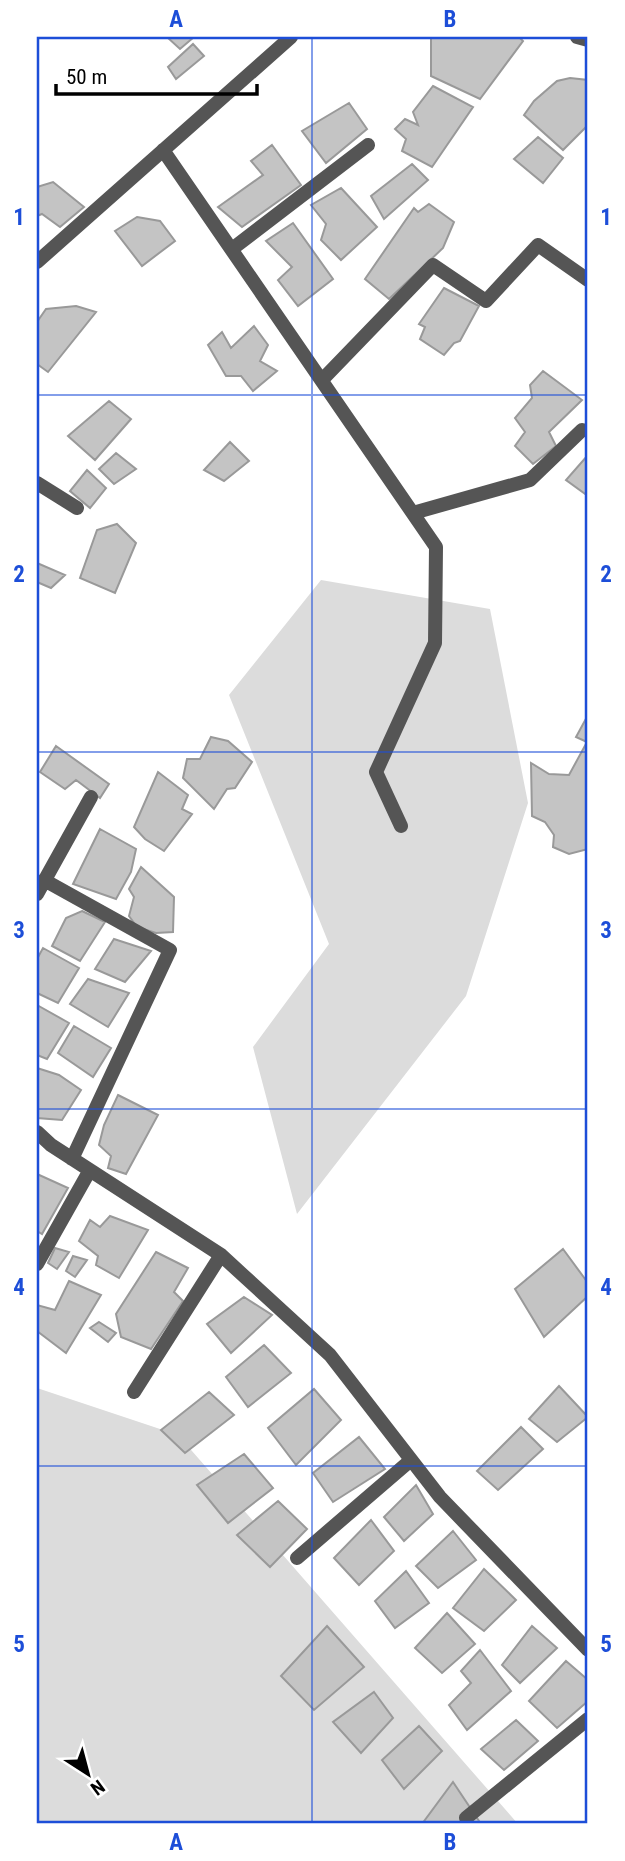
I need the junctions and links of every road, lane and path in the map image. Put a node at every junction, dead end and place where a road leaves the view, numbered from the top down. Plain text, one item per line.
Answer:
1 (290, 37) edge
2 (577, 37) edge
3 (588, 40) edge
4 (368, 145) dead end
5 (163, 150) junction
6 (232, 249) junction
7 (37, 262) edge
8 (588, 280) edge
9 (321, 380) junction
10 (582, 430) dead end
11 (37, 483) edge
12 (77, 508) dead end
13 (413, 513) junction
14 (91, 797) dead end
15 (401, 826) dead end
16 (44, 880) junction
17 (37, 894) edge
18 (37, 1132) edge
19 (72, 1159) junction
20 (90, 1170) junction
21 (220, 1255) junction
22 (37, 1264) edge
23 (134, 1392) dead end
24 (411, 1460) junction
25 (297, 1558) dead end
26 (588, 1650) edge
27 (588, 1719) edge
28 (466, 1818) dead end

1 - 5 street
2 - 3 street
4 - 6 street
5 - 6 street
5 - 7 street
6 - 9 street
8 - 9 street
9 - 13 street
10 - 13 street
11 - 12 street
13 - 15 street
14 - 16 street
16 - 17 street
16 - 19 street
18 - 19 street
19 - 20 street
20 - 21 street
20 - 22 street
21 - 23 street
21 - 24 street
24 - 25 street
24 - 26 street
27 - 28 street

